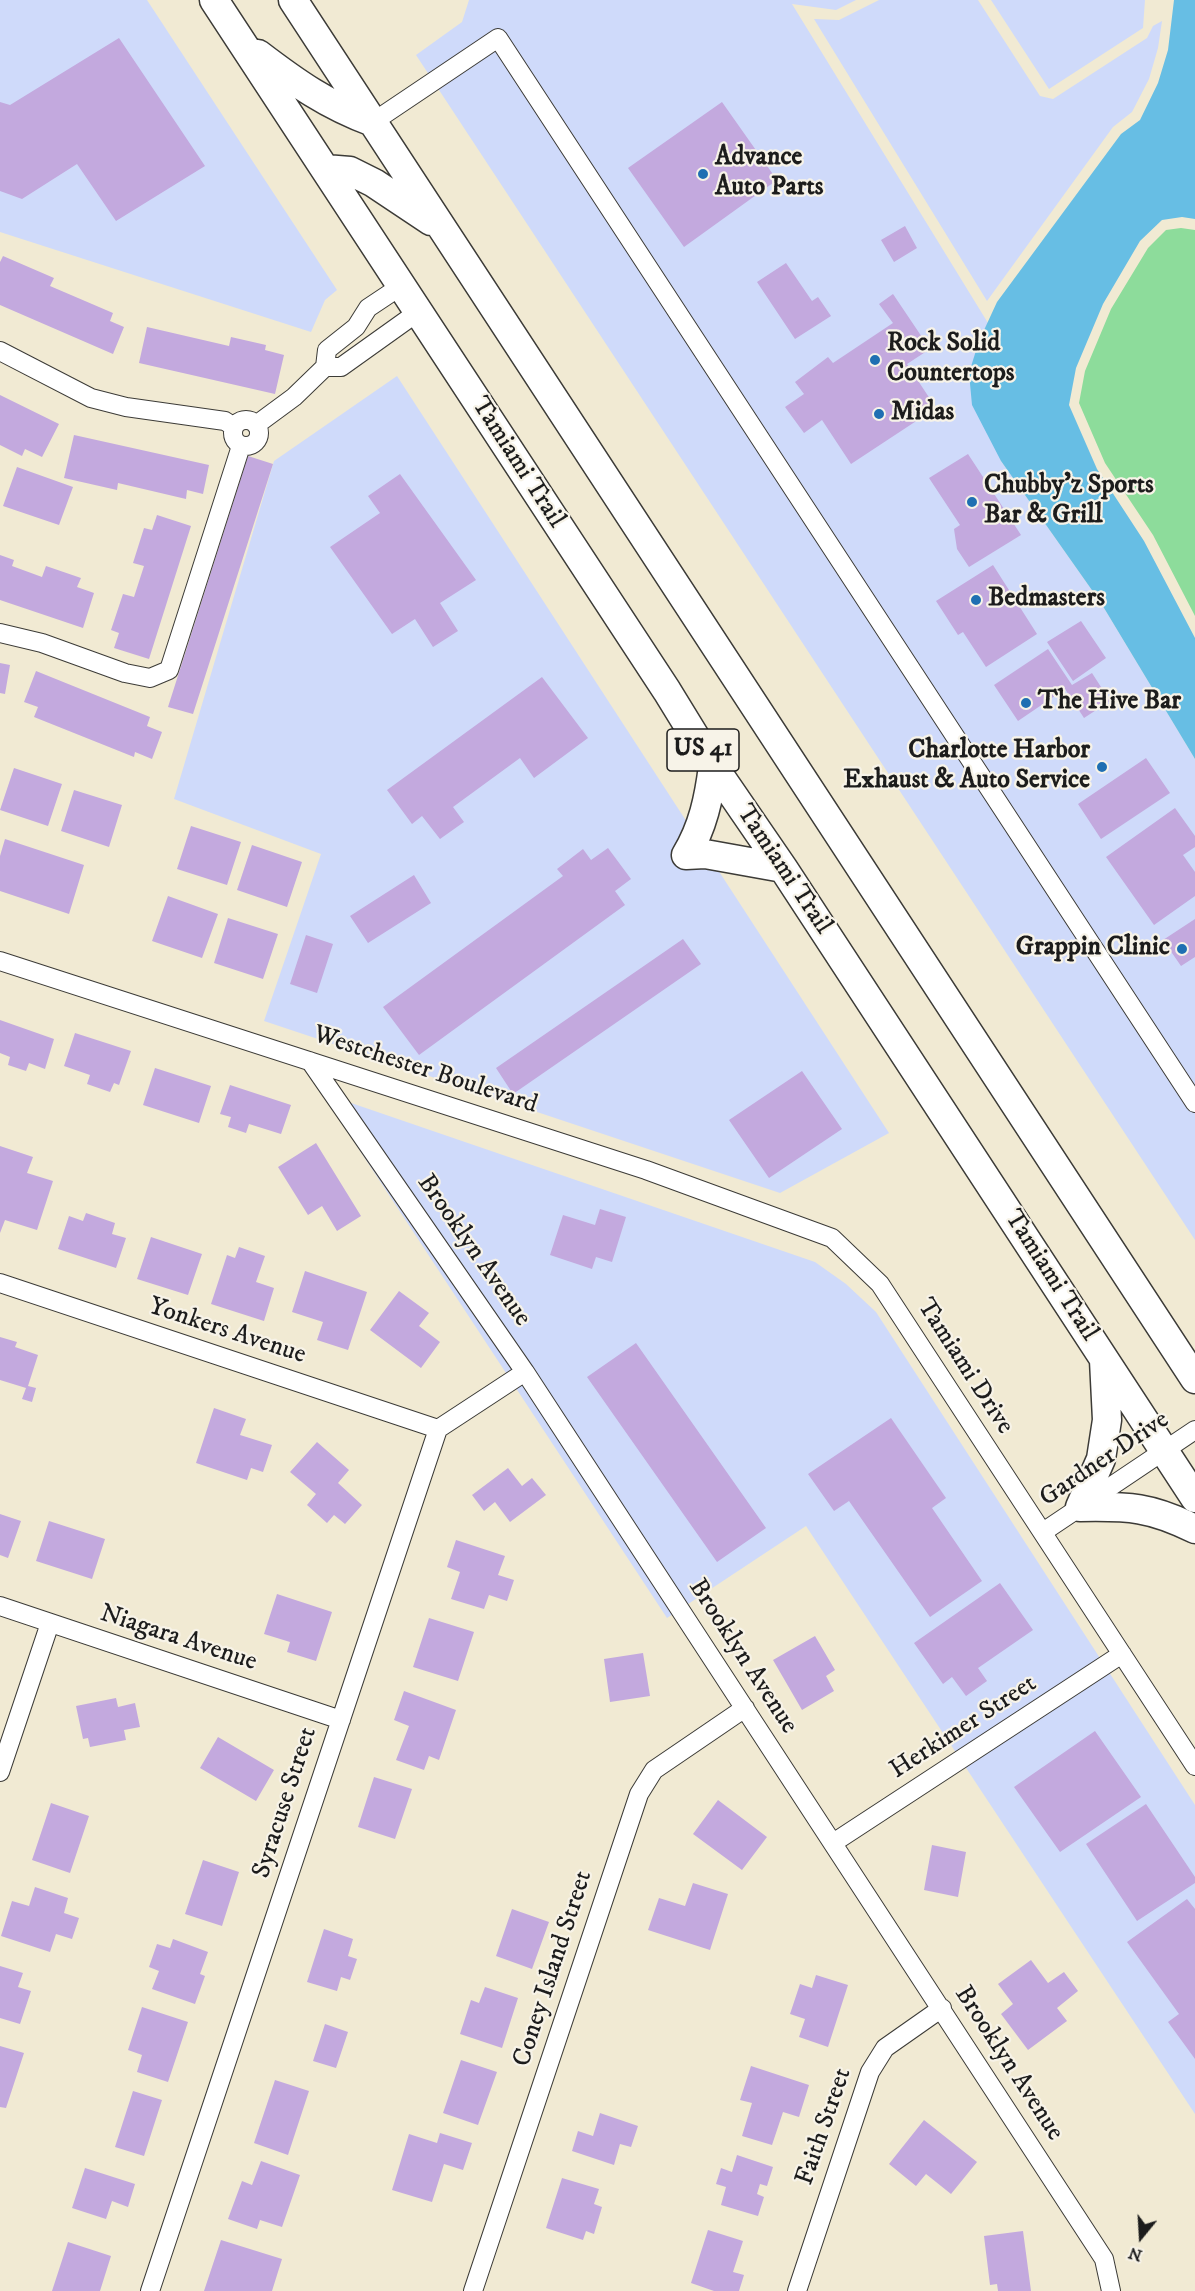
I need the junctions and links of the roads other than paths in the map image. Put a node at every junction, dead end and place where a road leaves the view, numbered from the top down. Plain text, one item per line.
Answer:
1 (214, 0) edge
2 (293, 0) edge
3 (242, 41) junction
4 (373, 122) junction
5 (325, 169) junction
6 (443, 229) junction
7 (401, 286) junction
8 (418, 312) junction
9 (0, 351) edge
10 (325, 367) junction
11 (256, 425) junction
12 (234, 427) junction
13 (241, 446) junction
14 (0, 633) edge
15 (713, 766) junction
16 (783, 868) junction
17 (0, 961) edge
18 (310, 1061) junction
19 (1195, 1103) edge
20 (832, 1238) joint
21 (0, 1283) edge
22 (1103, 1358) junction
23 (525, 1372) junction
24 (1195, 1379) edge
25 (438, 1429) junction
26 (1195, 1430) edge
27 (1164, 1450) junction
28 (1195, 1498) edge
29 (1080, 1507) junction
30 (1195, 1529) edge
31 (1043, 1532) junction
32 (0, 1606) edge
33 (50, 1623) junction
34 (1122, 1654) junction
35 (745, 1708) junction
36 (341, 1720) junction
37 (1195, 1766) edge
38 (0, 1772) edge
39 (833, 1843) junction
40 (942, 2008) junction
41 (150, 2291) edge
42 (473, 2291) edge
43 (796, 2291) edge
44 (1111, 2291) edge

1 - 3 main road, Tamiami Trail / US 41
2 - 4 main road, US 41
3 - 4 main road
3 - 5 main road, Tamiami Trail / US 41
4 - 6 main road, US 41
4 - 19 street
5 - 6 main road
5 - 7 main road, Tamiami Trail / US 41
6 - 24 main road, US 41
7 - 8 main road, Tamiami Trail / US 41
7 - 10 street
8 - 10 street
8 - 15 main road, Tamiami Trail / US 41
9 - 12 street
10 - 11 street
11 - 12 street
11 - 13 street
12 - 13 street
13 - 14 street
15 - 16 main road, Tamiami Trail / US 41
15 - 16 main road
16 - 22 main road, Tamiami Trail / US 41
17 - 18 street, Westchester Boulevard
18 - 20 street, Westchester Boulevard
18 - 23 street, Brooklyn Avenue
20 - 31 street, Tamiami Drive
21 - 25 street, Yonkers Avenue
22 - 27 main road, Tamiami Trail / US 41
22 - 29 main road
23 - 25 street
23 - 35 street, Brooklyn Avenue
25 - 36 street, Syracuse Street
26 - 27 street, Gardner Drive
27 - 28 main road, Tamiami Trail / US 41
27 - 29 street, Gardner Drive
29 - 30 main road
29 - 31 street, Gardner Drive
31 - 34 street
32 - 33 street, Niagara Avenue
33 - 36 street, Niagara Avenue
33 - 38 street
34 - 37 street
34 - 39 street, Herkimer Street
35 - 39 street, Brooklyn Avenue
35 - 42 street, Coney Island Street
36 - 41 street, Syracuse Street
39 - 40 street, Brooklyn Avenue
40 - 43 street, Faith Street
40 - 44 street, Brooklyn Avenue

